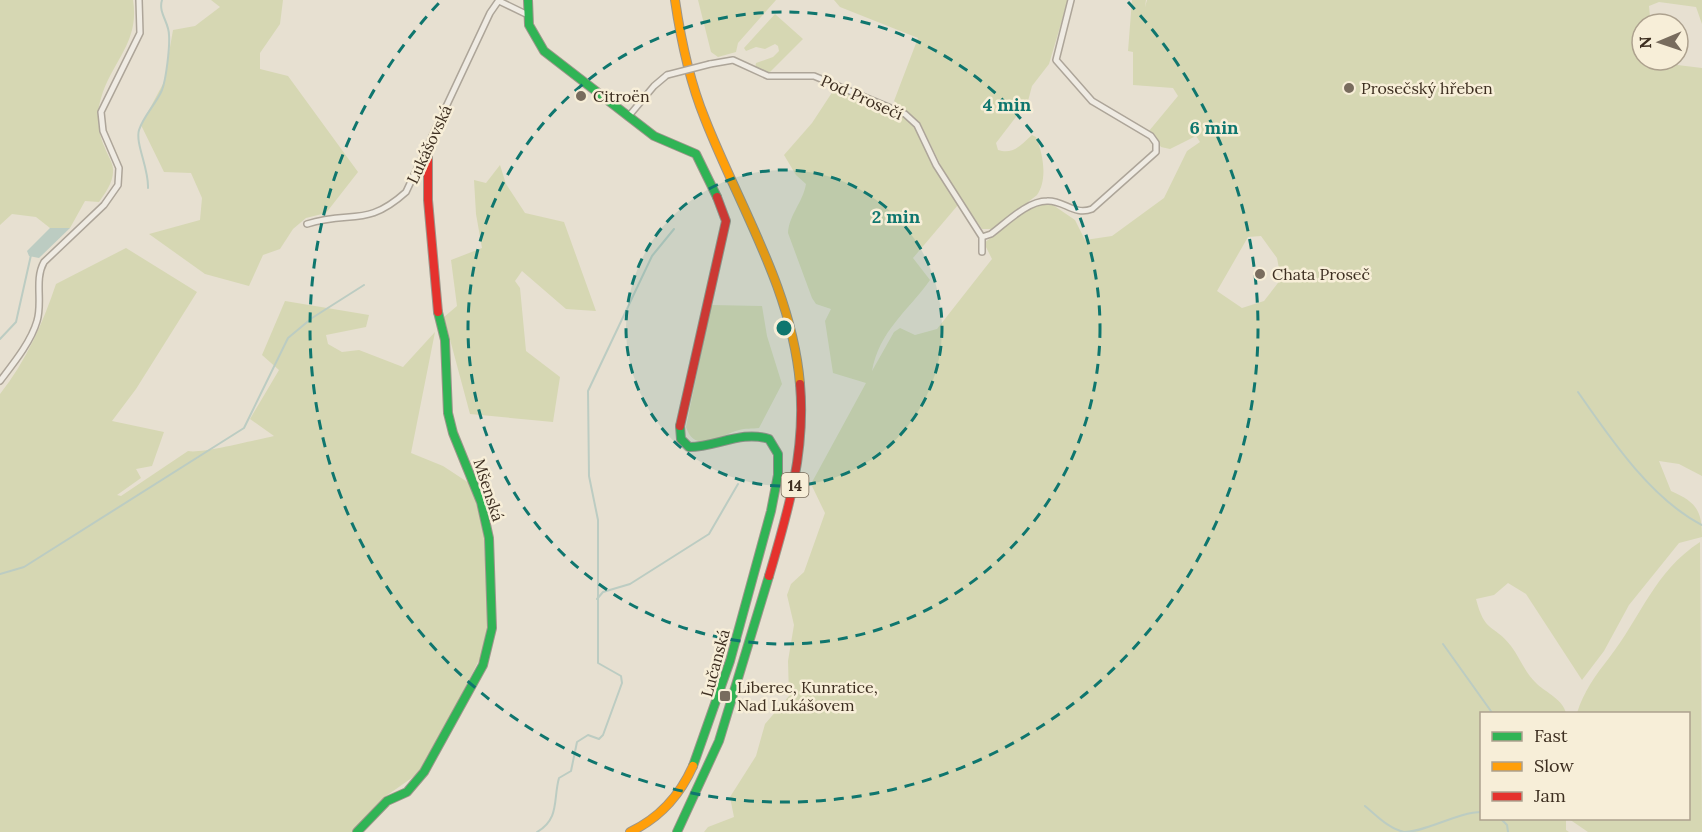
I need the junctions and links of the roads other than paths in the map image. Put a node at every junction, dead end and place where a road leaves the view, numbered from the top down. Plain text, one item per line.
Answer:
1 (139, 0) edge
2 (528, 0) edge
3 (675, 0) edge
4 (1071, 0) edge
5 (499, 1) edge
6 (528, 15) junction
7 (628, 117) junction
8 (428, 149) junction
9 (308, 224) dead end
10 (982, 237) junction
11 (982, 252) dead end
12 (0, 381) edge
13 (357, 832) edge
14 (630, 832) edge
15 (677, 832) edge

1 - 12 street
2 - 6 street
3 - 15 street, 14
4 - 10 street
5 - 6 street
5 - 8 street, Lukášovská
6 - 7 street
7 - 10 street, Pod Prosečí, bridge
7 - 14 street, Lučanská
8 - 9 street, Lukášovská
8 - 13 street, Mšenská
10 - 11 street

